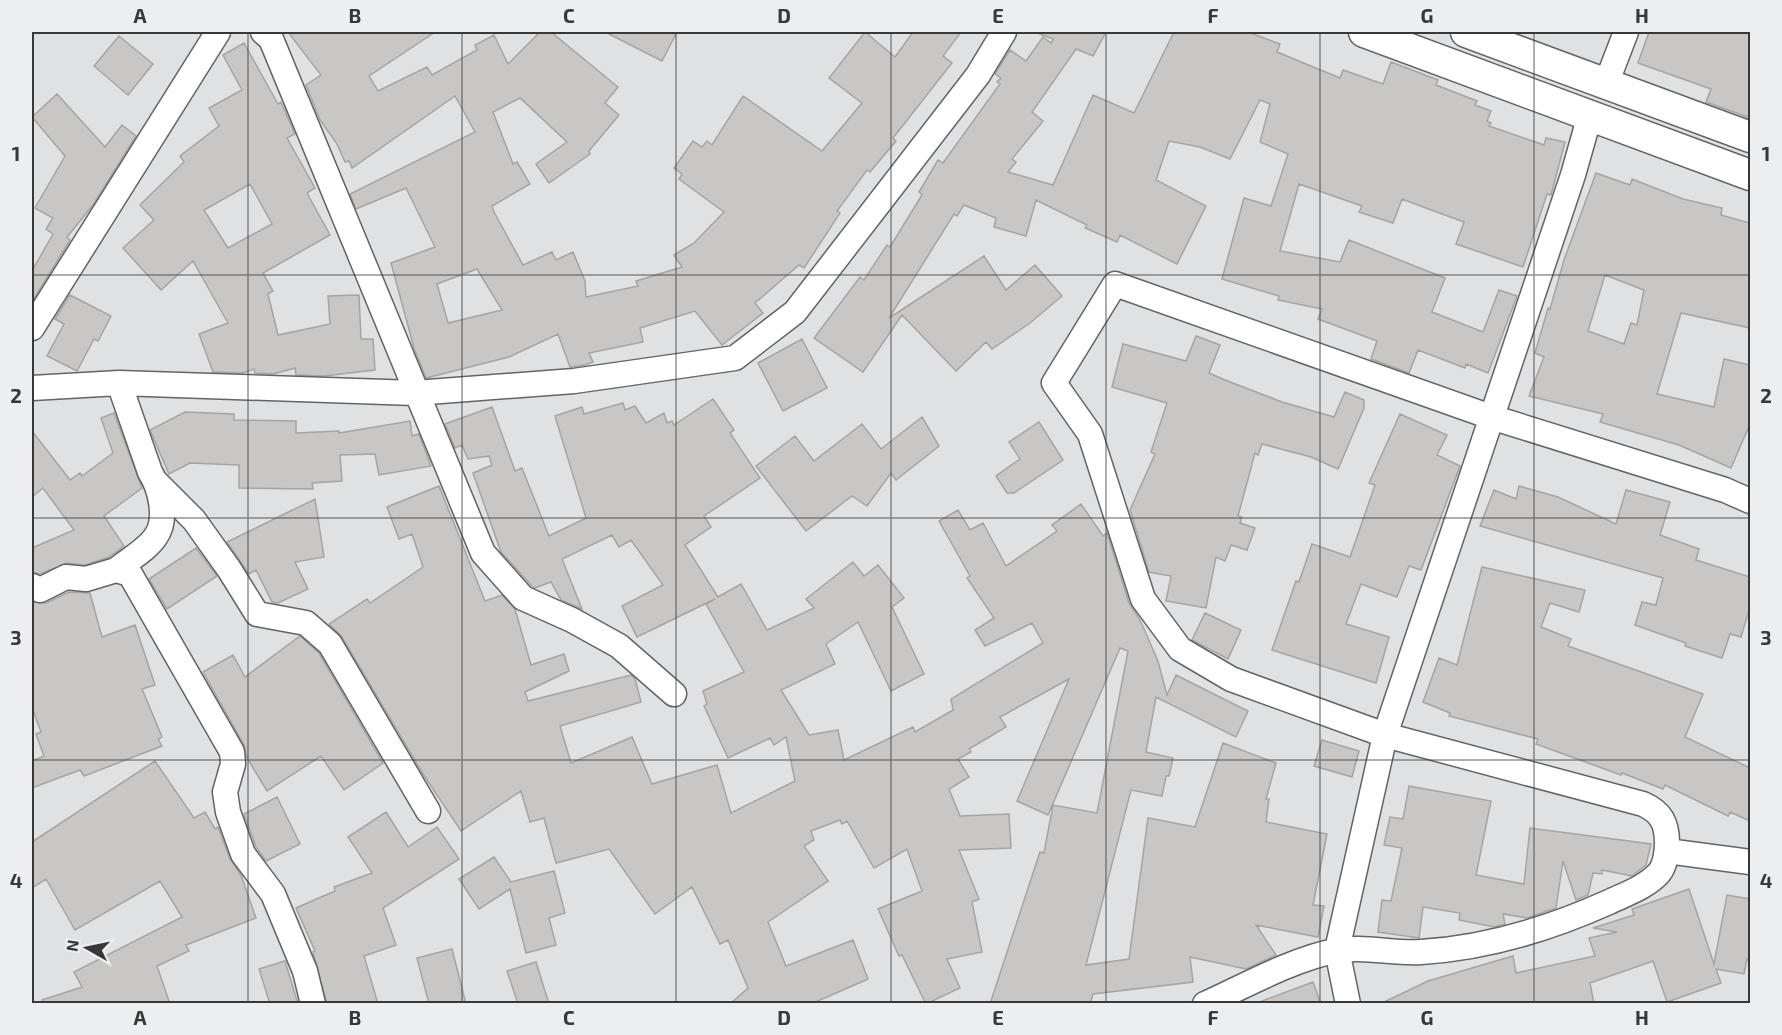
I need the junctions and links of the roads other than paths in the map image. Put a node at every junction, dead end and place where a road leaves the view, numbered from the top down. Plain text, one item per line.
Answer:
1 (218, 32) edge
2 (263, 32) edge
3 (1004, 32) edge
4 (1364, 32) edge
5 (1466, 32) edge
6 (1626, 32) edge
7 (1606, 84) junction
8 (1590, 115) junction
9 (1750, 137) edge
10 (1750, 175) edge
11 (32, 328) edge
12 (119, 383) junction
13 (32, 388) edge
14 (415, 393) junction
15 (1491, 417) junction
16 (157, 483) junction
17 (1750, 501) edge
18 (116, 570) junction
19 (32, 585) edge
20 (674, 694) dead end
21 (1385, 735) junction
22 (428, 810) dead end
23 (1667, 851) junction
24 (1750, 862) edge
25 (1337, 950) junction
26 (313, 1004) edge
27 (1205, 1004) edge
28 (1348, 1004) edge

1 - 11 street
2 - 14 street
3 - 14 street
4 - 8 main road
5 - 7 main road
6 - 7 street
7 - 9 main road
8 - 10 main road
8 - 15 street
12 - 13 street
12 - 14 street
12 - 16 street
14 - 20 street
15 - 17 street
15 - 21 street
15 - 21 street
16 - 18 street
16 - 22 street
18 - 19 street
18 - 26 street
21 - 23 street
21 - 25 street
23 - 24 street
23 - 25 street
25 - 27 street
25 - 28 street

